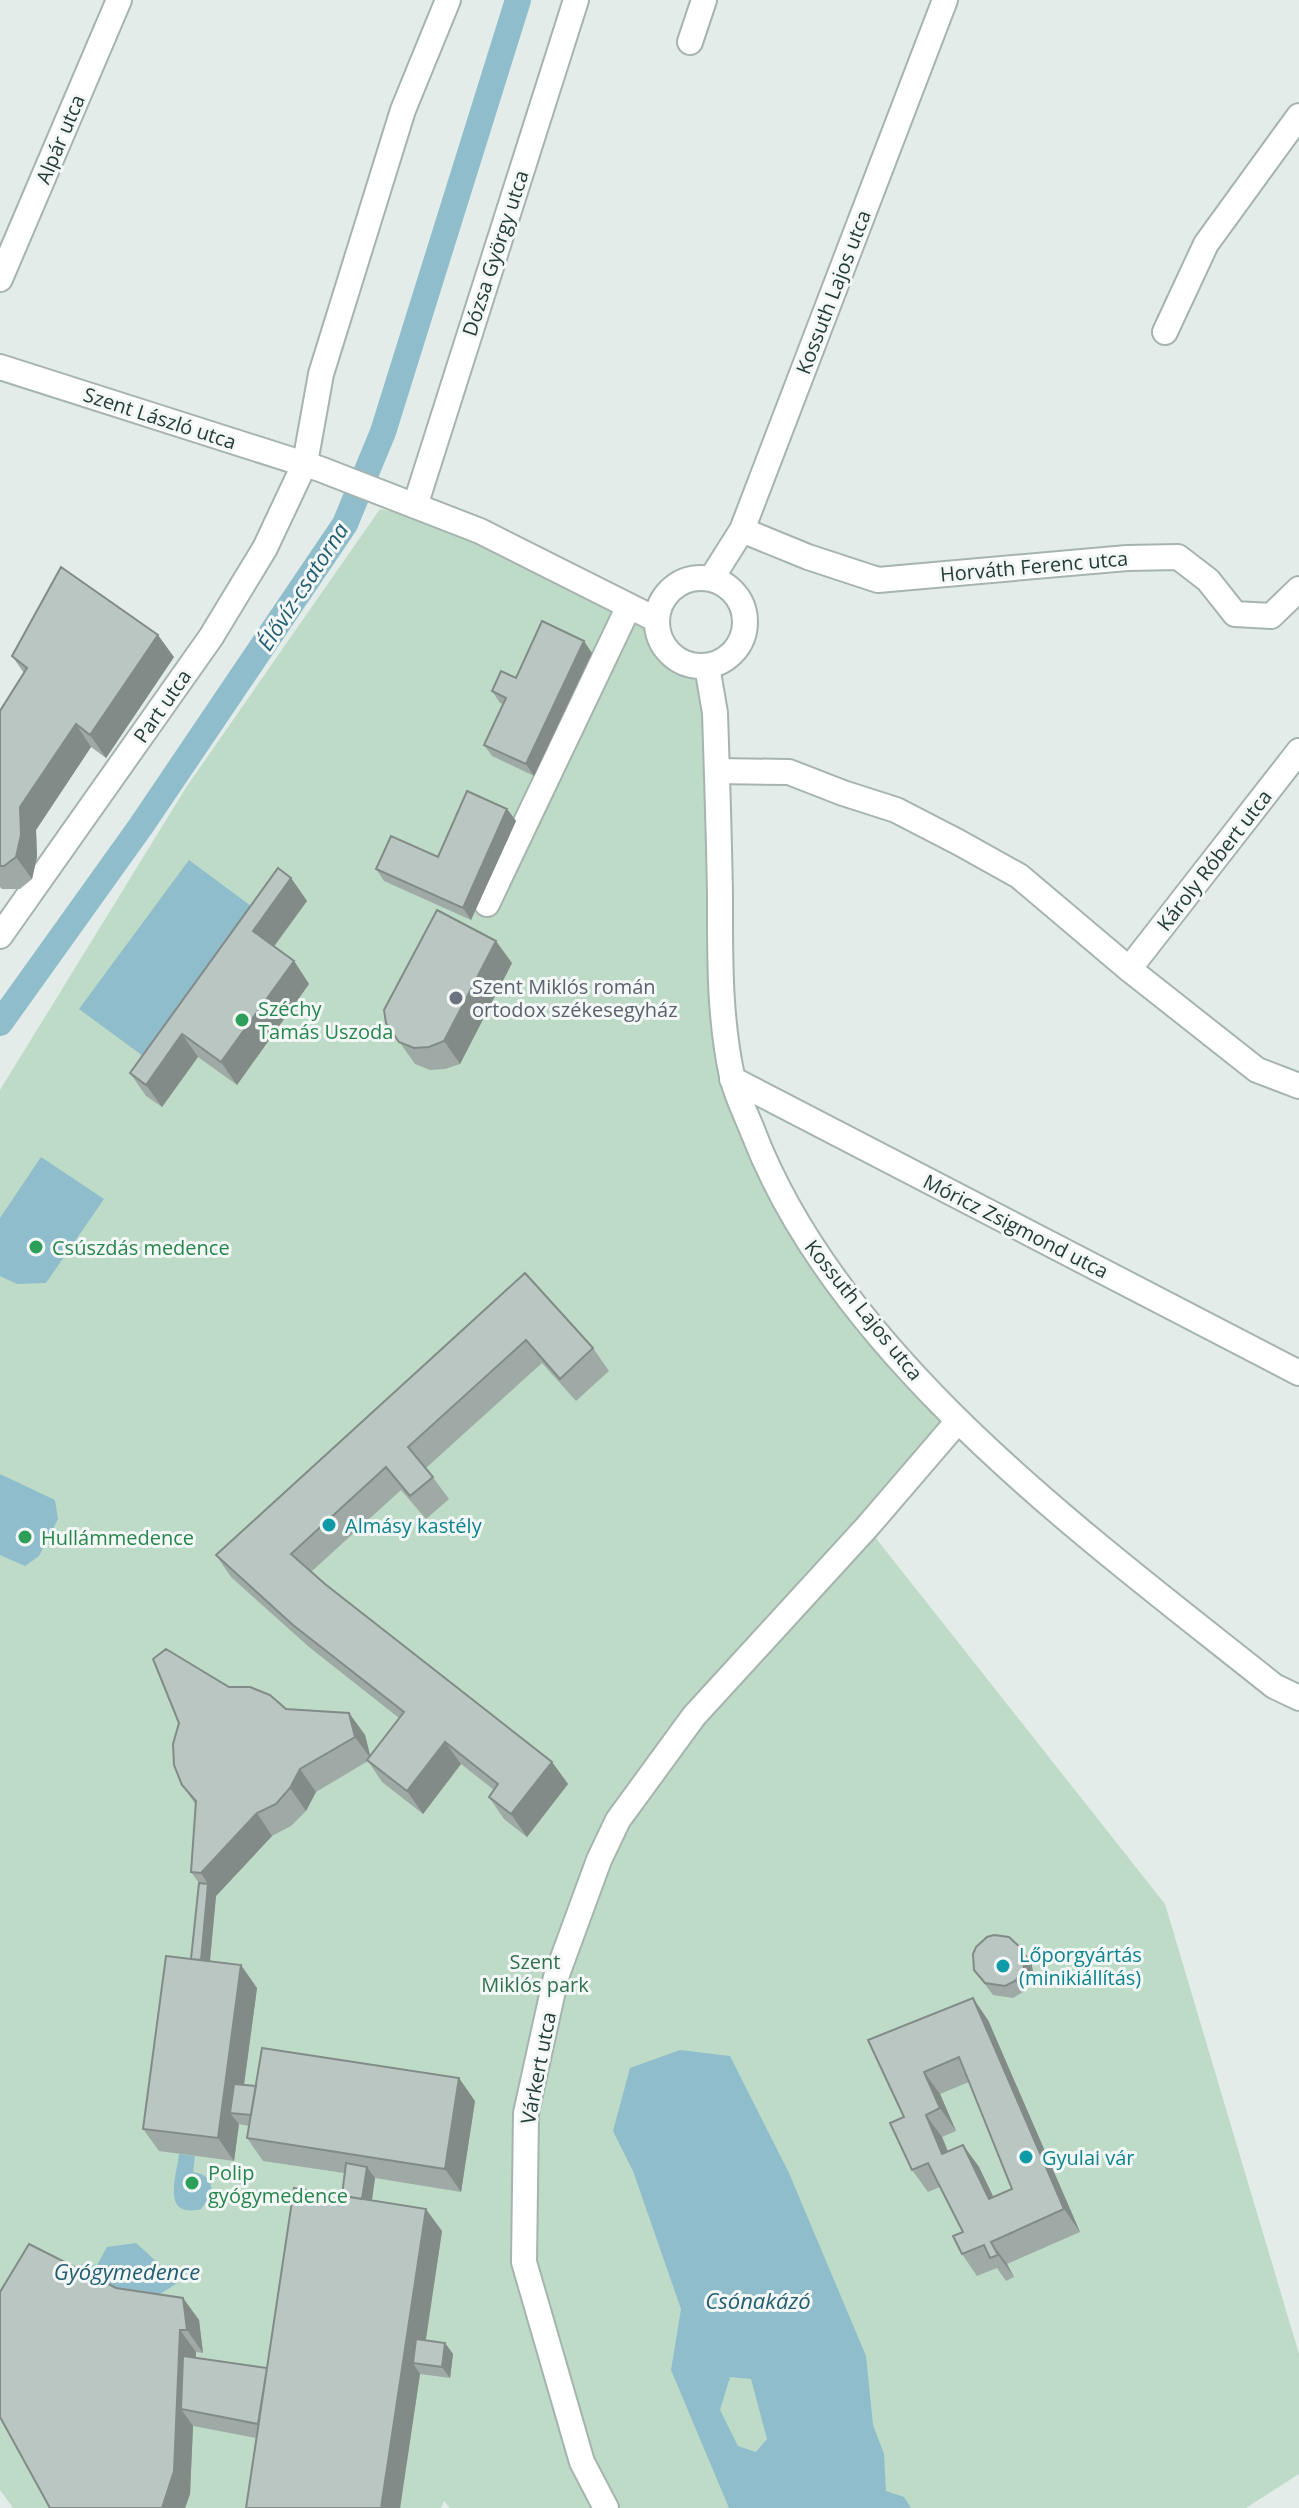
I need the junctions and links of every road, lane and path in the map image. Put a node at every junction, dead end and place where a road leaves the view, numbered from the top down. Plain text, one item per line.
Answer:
1 (119, 0) edge
2 (448, 0) edge
3 (576, 0) edge
4 (704, 0) edge
5 (945, 0) edge
6 (690, 42) dead end
7 (1299, 116) edge
8 (0, 279) edge
9 (1165, 332) dead end
10 (0, 367) edge
11 (312, 466) junction
12 (410, 504) junction
13 (742, 530) junction
14 (711, 579) junction
15 (1299, 589) edge
16 (629, 606) junction
17 (657, 620) junction
18 (707, 666) junction
19 (1299, 751) edge
20 (717, 771) junction
21 (487, 904) dead end
22 (0, 936) edge
23 (1129, 969) junction
24 (732, 1079) junction
25 (1299, 1086) edge
26 (1299, 1373) edge
27 (958, 1421) junction
28 (1299, 1698) edge
29 (606, 2508) edge

1 - 8 street, Alpár utca
2 - 11 street
3 - 12 street, Dózsa György utca
4 - 6 street
5 - 13 street, Kossuth Lajos utca
7 - 9 street
10 - 11 street, Szent László utca
11 - 12 street, Szent László utca
11 - 22 street, Part utca
12 - 16 street
13 - 14 street, Kossuth Lajos utca
13 - 15 street, Horváth Ferenc utca
14 - 17 street
14 - 18 street
16 - 17 street
16 - 21 street
17 - 18 street
18 - 20 street, Kossuth Lajos utca
19 - 23 street, Károly Róbert utca
20 - 23 street
20 - 24 street, Kossuth Lajos utca
23 - 25 street
24 - 26 street, Móricz Zsigmond utca
24 - 27 street, Kossuth Lajos utca
27 - 28 street, Kossuth Lajos utca
27 - 29 street, Várkert utca

